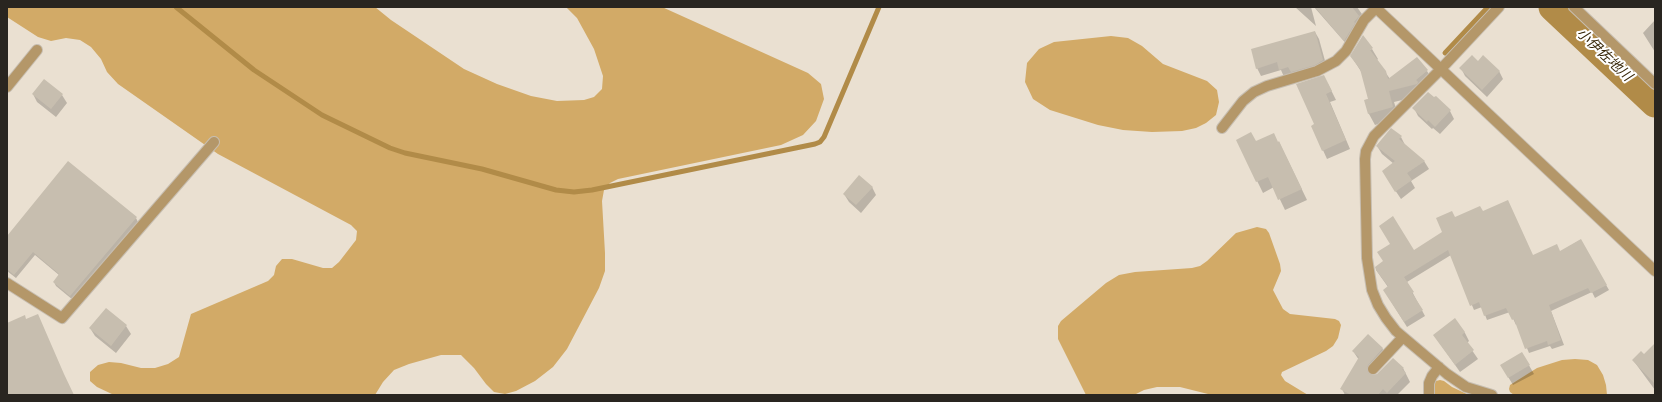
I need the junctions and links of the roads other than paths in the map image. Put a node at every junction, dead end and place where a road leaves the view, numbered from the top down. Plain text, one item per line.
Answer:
1 (1499, 7) edge
2 (1574, 7) edge
3 (1375, 8) edge
4 (37, 50) dead end
5 (1441, 69) junction
6 (1655, 84) edge
7 (7, 87) edge
8 (1222, 128) dead end
9 (214, 142) dead end
10 (1655, 271) edge
11 (7, 283) edge
12 (1403, 337) junction
13 (1439, 368) junction
14 (1373, 369) dead end
15 (1429, 395) edge
16 (1492, 395) edge

1 - 5 street
2 - 6 street
3 - 5 street
3 - 8 street
4 - 7 street
5 - 10 street
5 - 12 street
9 - 11 street
12 - 13 street
12 - 14 street
13 - 15 street
13 - 16 street

